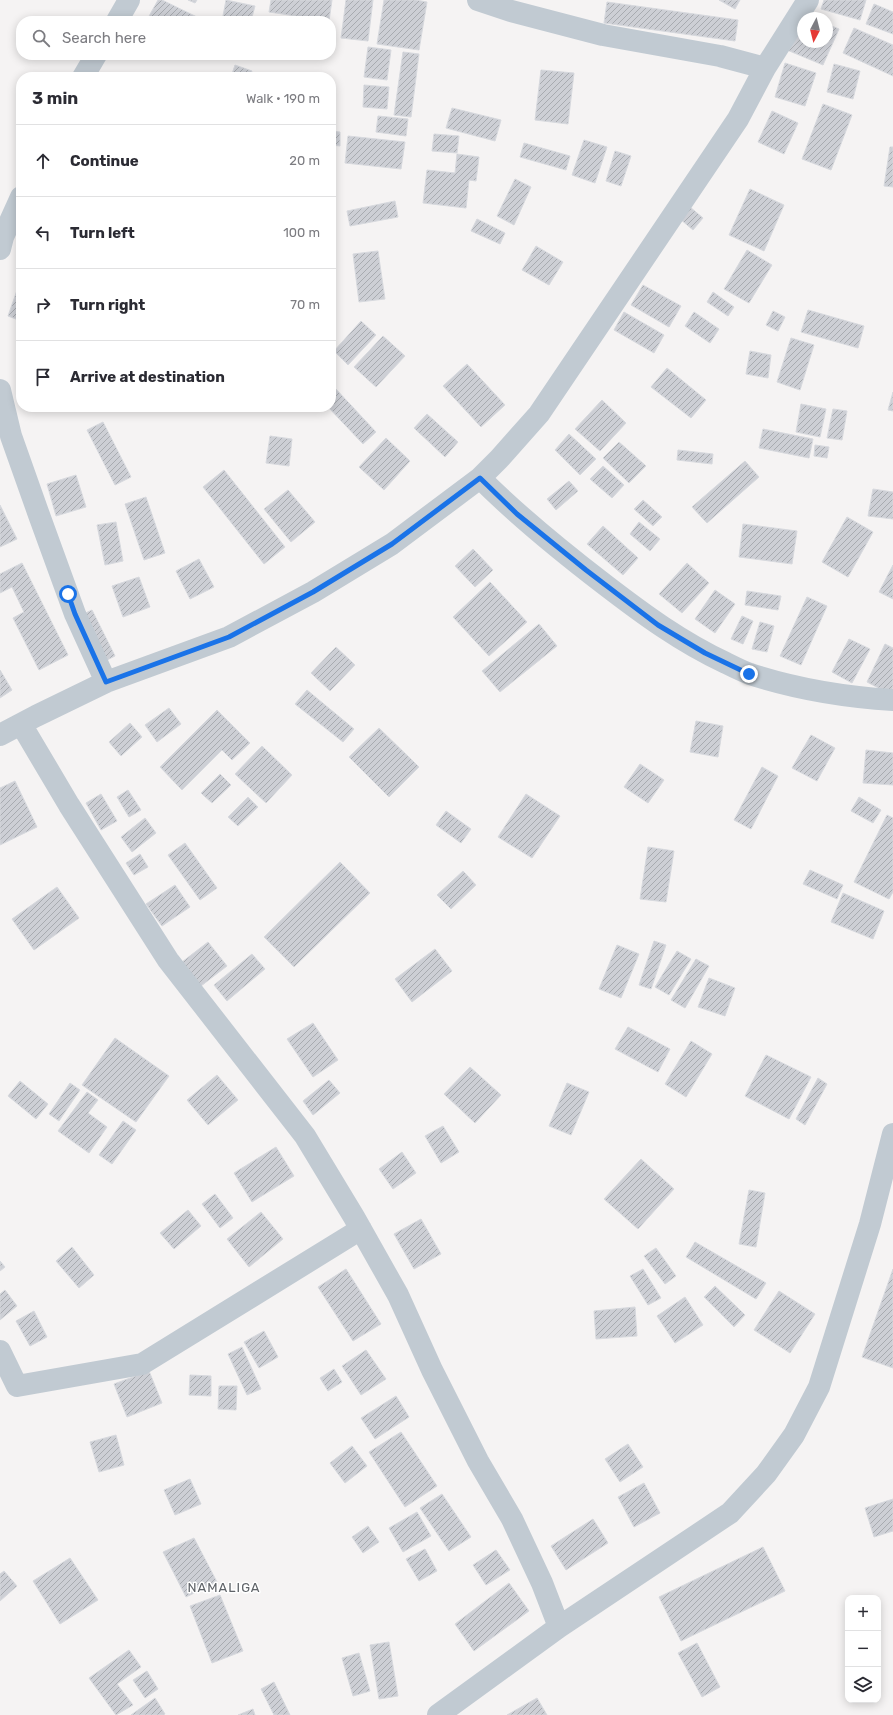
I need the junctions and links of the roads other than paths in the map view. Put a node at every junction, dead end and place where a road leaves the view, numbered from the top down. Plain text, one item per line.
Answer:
1 (130, 0) edge
2 (478, 0) edge
3 (808, 0) edge
4 (120, 16) edge
5 (93, 60) edge
6 (765, 68) junction
7 (86, 72) edge
8 (16, 207) edge
9 (0, 249) edge
10 (0, 390) edge
11 (6, 438) edge
12 (480, 478) junction
13 (106, 682) junction
14 (893, 700) edge
15 (21, 724) junction
16 (0, 735) edge
17 (893, 1134) edge
18 (361, 1228) junction
19 (0, 1351) edge
20 (559, 1627) junction
21 (438, 1715) edge

1 - 4 street
2 - 6 street
3 - 6 street
5 - 7 street
6 - 12 street
8 - 9 street
10 - 11 street
11 - 13 street
12 - 13 street
12 - 14 street
13 - 15 street
15 - 16 street
15 - 18 street
17 - 20 street
18 - 19 street
18 - 20 street
20 - 21 street

